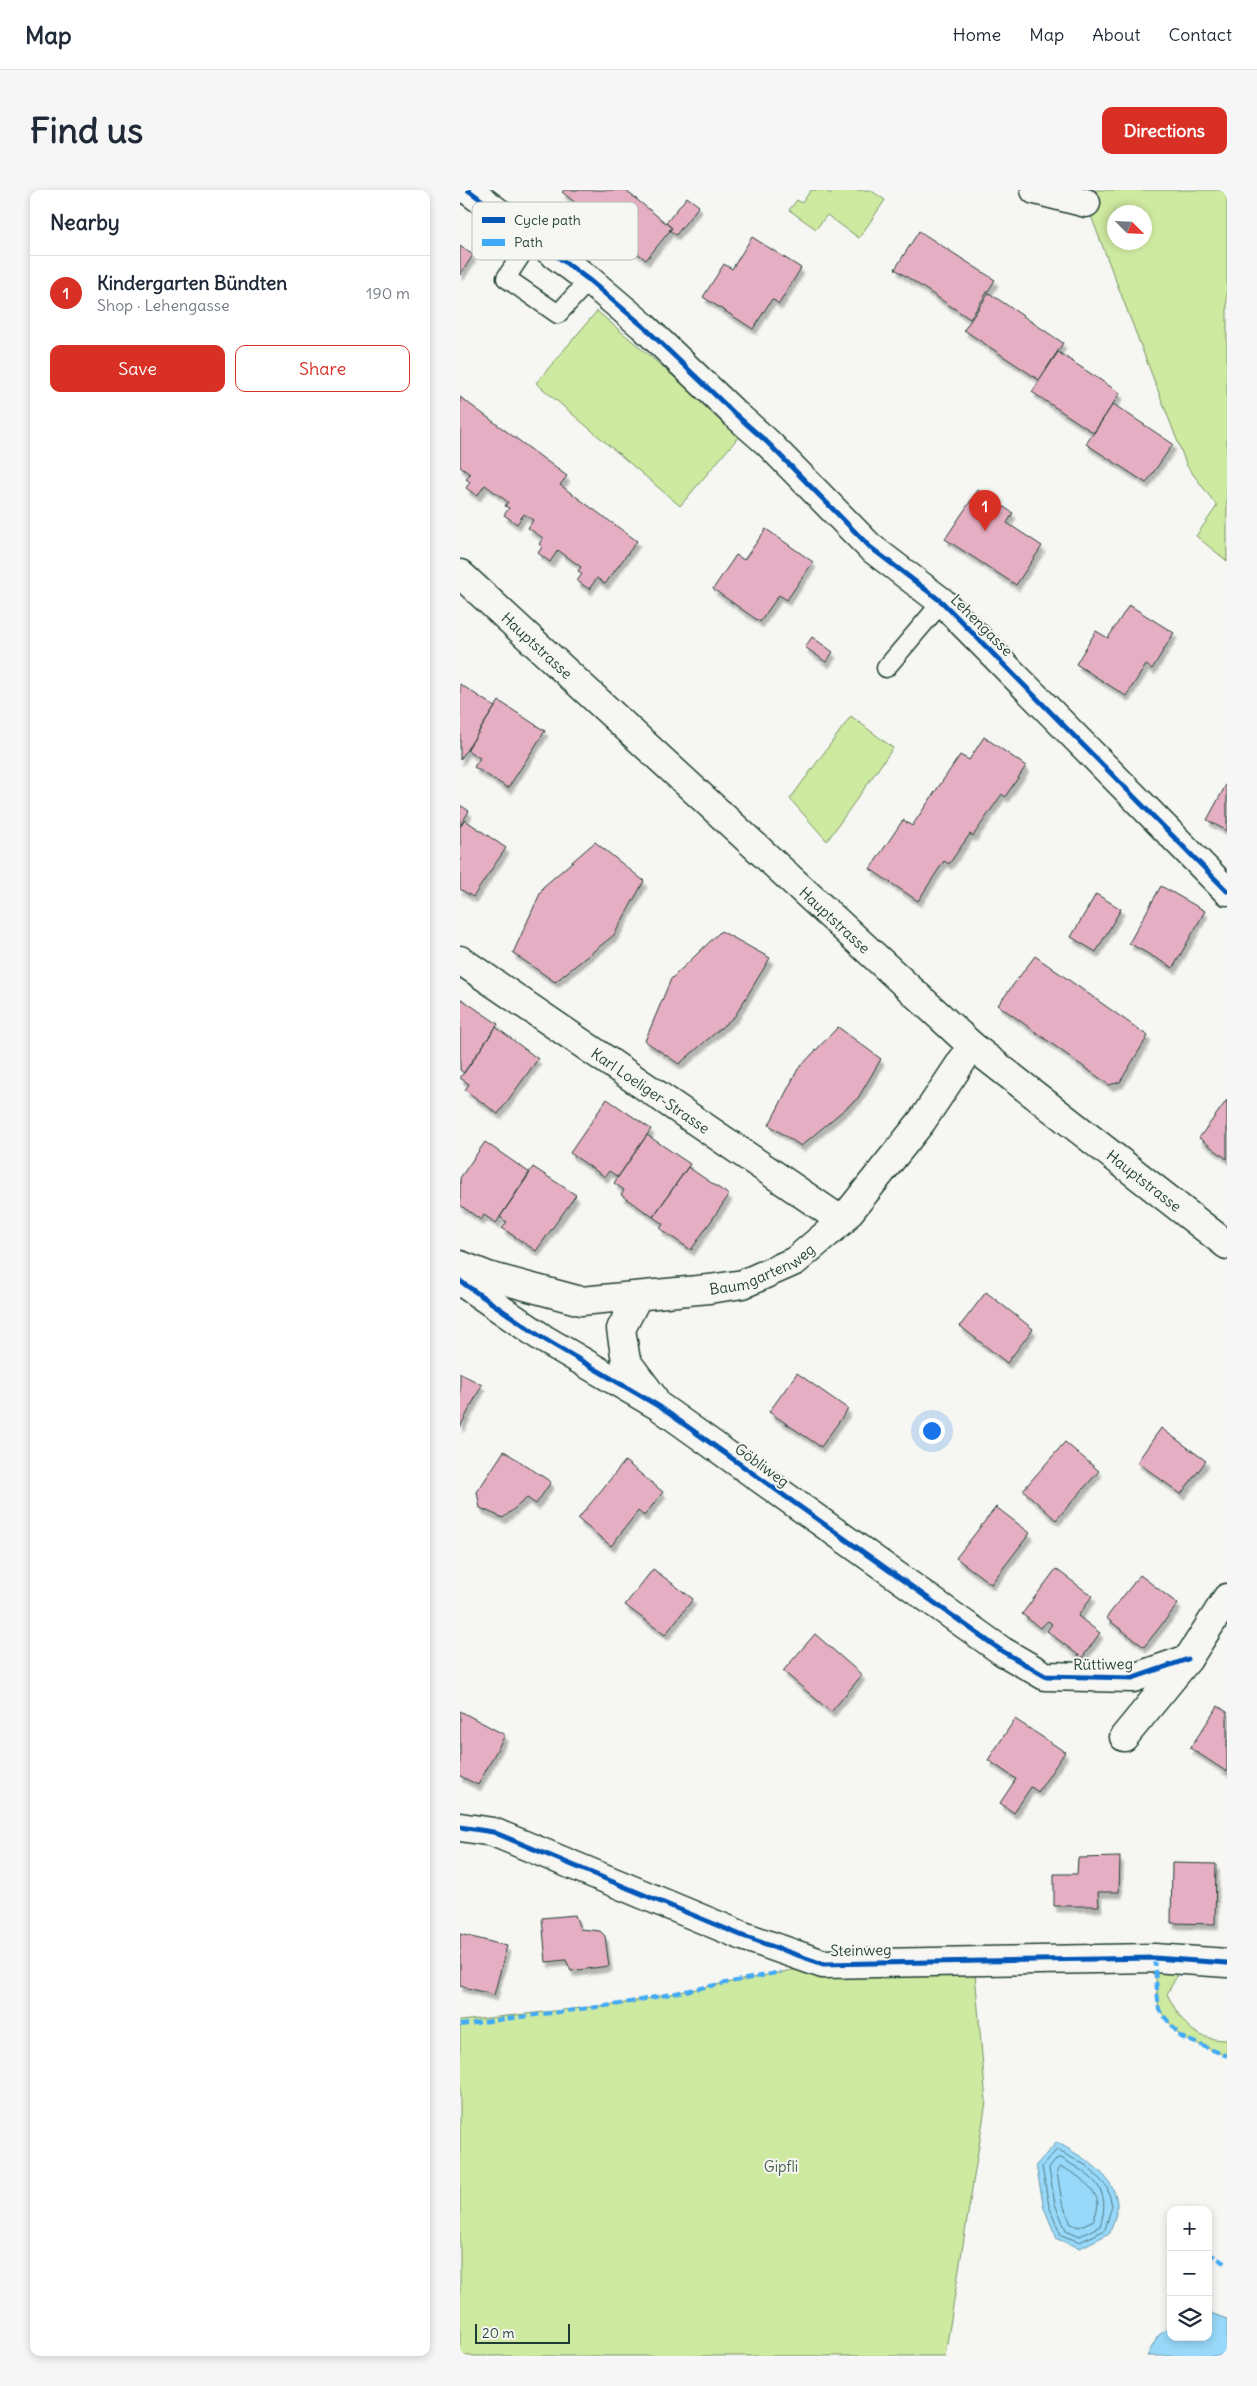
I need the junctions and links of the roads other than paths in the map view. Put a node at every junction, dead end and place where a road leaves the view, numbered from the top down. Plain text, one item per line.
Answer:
1 (468, 190) edge
2 (1035, 190) edge
3 (485, 202) edge
4 (1086, 203) dead end
5 (518, 260) edge
6 (563, 260) edge
7 (589, 280) junction
8 (460, 574) edge
9 (942, 602) junction
10 (886, 668) dead end
11 (1227, 892) edge
12 (460, 960) edge
13 (972, 1046) junction
14 (842, 1220) junction
15 (1227, 1244) edge
16 (460, 1265) edge
17 (460, 1281) edge
18 (638, 1296) junction
19 (660, 1407) junction
20 (1227, 1598) edge
21 (1188, 1659) junction
22 (1045, 1676) joint
23 (1124, 1737) dead end
24 (460, 1827) edge
25 (1227, 1963) edge

1 - 3 street, Lehengasse
2 - 4 street
5 - 7 lane
6 - 7 street, Lehengasse
7 - 9 street, Lehengasse
8 - 13 street, Hauptstrasse
9 - 10 lane
9 - 11 street, Lehengasse
12 - 14 street, Karl Loeliger-Strasse
13 - 14 street, Baumgartenweg
13 - 15 street, Hauptstrasse
14 - 18 street, Baumgartenweg
16 - 18 street, Baumgartenweg
17 - 19 street, Göbliweg
18 - 19 street, Göbliweg
19 - 22 street, Göbliweg
20 - 21 street
21 - 22 street, Rüttiweg
21 - 23 street
24 - 25 street, Steinweg

